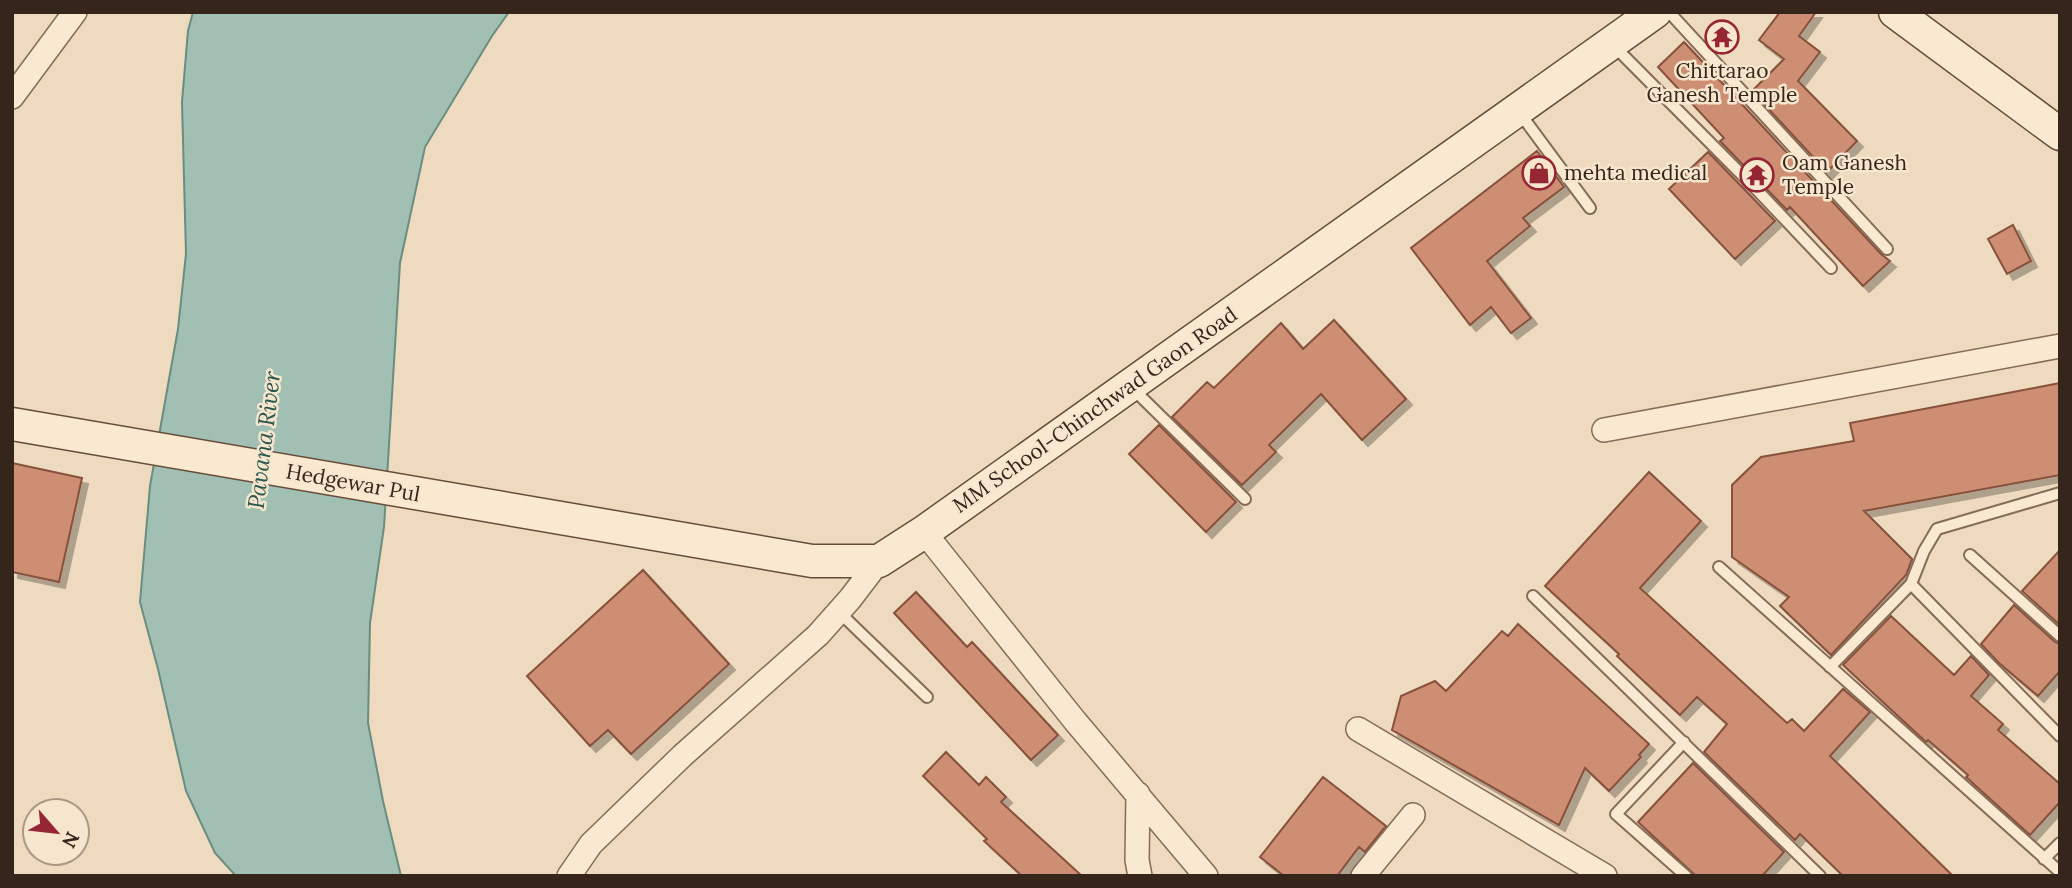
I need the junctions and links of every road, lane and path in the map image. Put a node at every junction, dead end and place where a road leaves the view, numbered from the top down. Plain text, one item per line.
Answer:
1 (75, 12) edge
2 (1654, 12) edge
3 (1669, 12) edge
4 (1895, 12) edge
5 (1611, 43) junction
6 (12, 97) edge
7 (1517, 110) junction
8 (2060, 134) edge
9 (1590, 208) dead end
10 (1887, 249) dead end
11 (1831, 268) dead end
12 (2060, 346) edge
13 (1130, 386) junction
14 (12, 424) edge
15 (1604, 430) dead end
16 (2060, 493) edge
17 (1245, 499) dead end
18 (924, 532) junction
19 (1970, 555) dead end
20 (879, 561) junction
21 (1720, 567) dead end
22 (1911, 584) junction
23 (1533, 596) dead end
24 (839, 612) junction
25 (2060, 636) edge
26 (1830, 667) junction
27 (927, 698) dead end
28 (1358, 729) dead end
29 (2060, 736) edge
30 (1684, 743) junction
31 (1138, 794) junction
32 (1413, 816) dead end
33 (2060, 843) edge
34 (2044, 859) junction
35 (2060, 872) edge
36 (569, 876) edge
37 (1140, 876) edge
38 (1206, 876) edge
39 (1363, 876) edge
40 (1605, 876) edge
41 (1686, 876) edge
42 (1820, 876) edge

1 - 6 street
2 - 5 main road, MM School-Chinchwad Gaon Road
3 - 10 lane
4 - 8 main road
5 - 7 main road, MM School-Chinchwad Gaon Road
5 - 11 lane
7 - 9 lane
7 - 13 main road, MM School-Chinchwad Gaon Road
12 - 15 street
13 - 17 lane
13 - 18 main road, MM School-Chinchwad Gaon Road
14 - 20 main road, Hedgewar Pul
16 - 22 lane
18 - 20 main road, MM School-Chinchwad Gaon Road
18 - 31 street
19 - 25 lane
20 - 24 street
21 - 26 lane
22 - 26 lane
22 - 29 lane
23 - 30 lane
24 - 27 lane
24 - 36 street
26 - 34 lane
28 - 40 street
30 - 41 lane
30 - 42 lane
31 - 37 street
31 - 38 street
32 - 39 street
33 - 34 lane
34 - 35 lane

